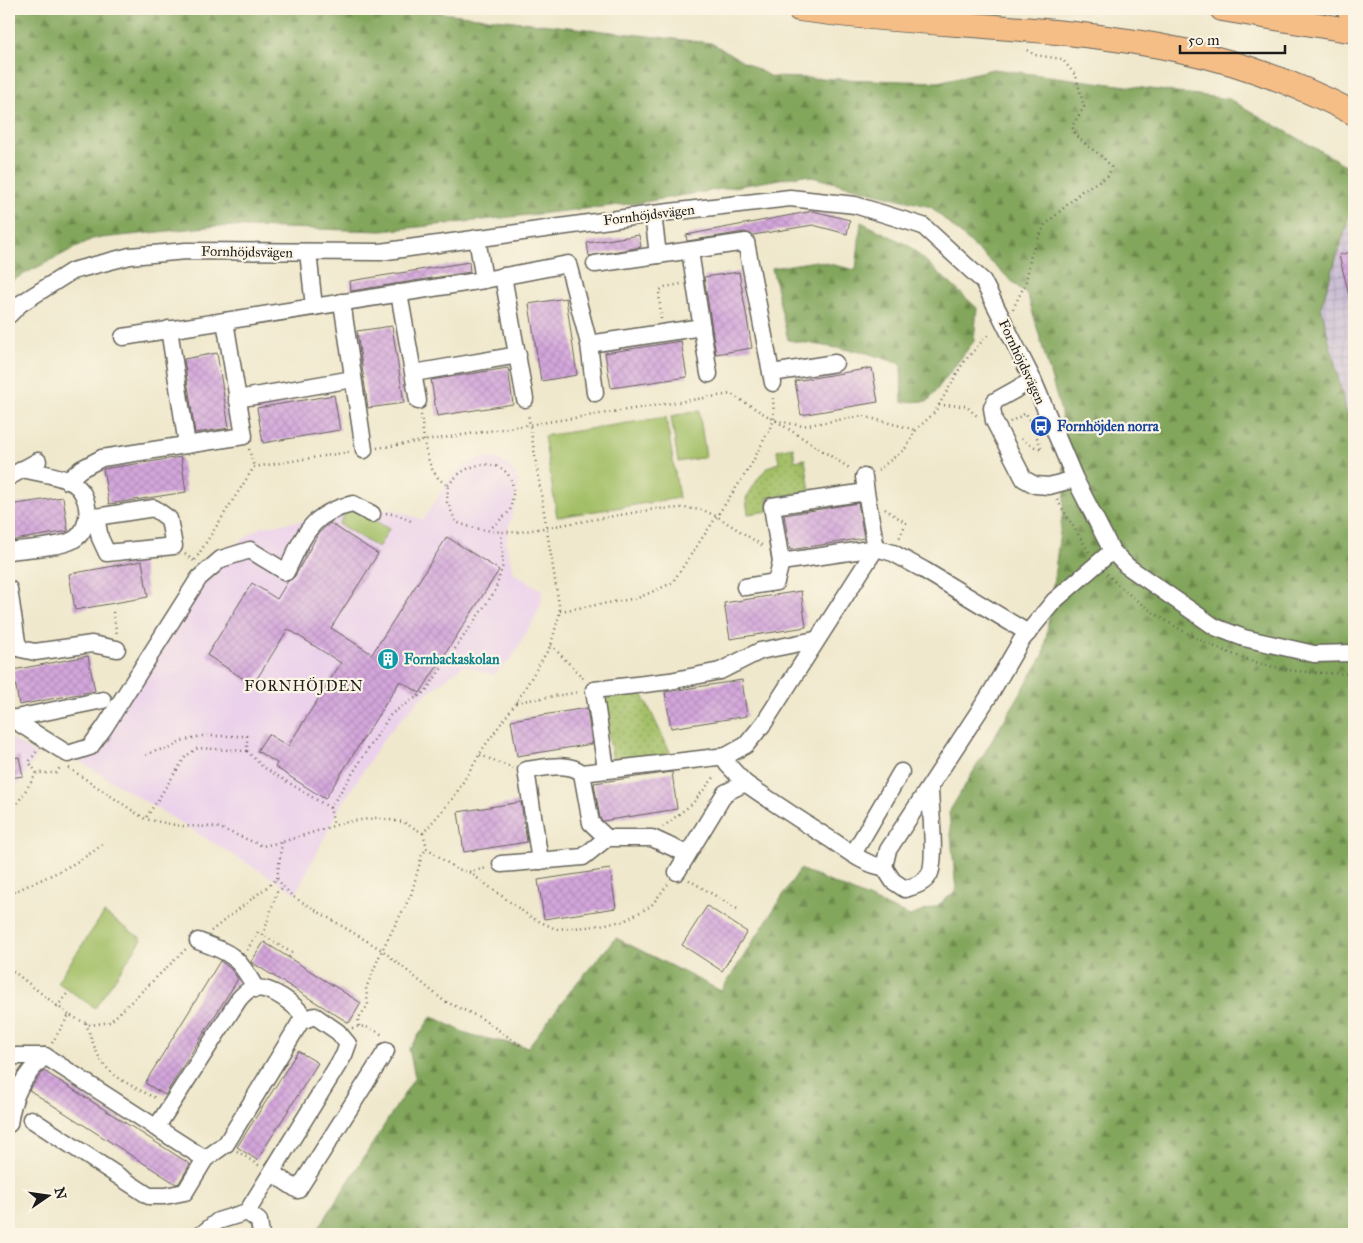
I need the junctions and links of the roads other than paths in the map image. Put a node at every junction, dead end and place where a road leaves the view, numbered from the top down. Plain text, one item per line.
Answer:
1 (799, 9) edge
2 (1222, 9) edge
3 (1350, 9) edge
4 (1354, 10) edge
5 (1354, 31) edge
6 (1354, 113) edge
7 (653, 214) junction
8 (477, 238) junction
9 (690, 251) junction
10 (308, 252) junction
11 (658, 256) junction
12 (595, 264) dead end
13 (503, 276) junction
14 (484, 280) junction
15 (399, 293) junction
16 (342, 302) junction
17 (314, 307) junction
18 (9, 315) edge
19 (225, 321) junction
20 (702, 327) junction
21 (169, 330) junction
22 (123, 337) dead end
23 (589, 344) junction
24 (518, 355) junction
25 (835, 363) dead end
26 (414, 373) junction
27 (709, 374) dead end
28 (353, 379) junction
29 (1033, 380) junction
30 (596, 393) dead end
31 (237, 399) junction
32 (525, 399) road end
33 (418, 401) road end
34 (187, 445) junction
35 (364, 450) road end
36 (38, 461) dead end
37 (16, 473) edge
38 (1074, 479) junction
39 (67, 481) junction
40 (372, 514) dead end
41 (92, 515) junction
42 (876, 548) junction
43 (9, 551) edge
44 (1112, 551) junction
45 (781, 562) junction
46 (744, 587) dead end
47 (9, 589) edge
48 (1028, 633) junction
49 (815, 640) junction
50 (117, 649) road end
51 (1354, 653) edge
52 (103, 700) dead end
53 (10, 718) edge
54 (726, 760) junction
55 (606, 769) junction
56 (901, 772) dead end
57 (582, 773) junction
58 (745, 783) junction
59 (930, 788) junction
60 (607, 838) junction
61 (687, 854) junction
62 (853, 854) junction
63 (540, 861) junction
64 (502, 864) dead end
65 (884, 867) junction
66 (677, 872) road end
67 (198, 941) road end
68 (256, 989) junction
69 (306, 1019) junction
70 (386, 1051) road end
71 (9, 1056) edge
72 (45, 1056) junction
73 (31, 1119) dead end
74 (9, 1123) edge
75 (156, 1128) junction
76 (205, 1159) junction
77 (272, 1173) junction
78 (247, 1212) junction
79 (202, 1234) edge
80 (261, 1234) edge

1 - 6 highway
2 - 5 highway
3 - 4 highway
7 - 8 street, Fornhöjdsvägen
7 - 11 street
7 - 29 street, Fornhöjdsvägen
8 - 10 street, Fornhöjdsvägen
8 - 14 street
9 - 11 street
9 - 20 street
9 - 25 street
10 - 17 street
10 - 18 street, Fornhöjdsvägen
11 - 12 street
13 - 14 street
13 - 23 street
13 - 24 street
14 - 15 street
15 - 16 street
15 - 26 street
16 - 17 street
16 - 28 street
17 - 19 street
19 - 21 street
19 - 31 street
20 - 23 street
20 - 27 street
21 - 22 street
21 - 34 street
23 - 30 street
24 - 26 street
24 - 32 street
26 - 33 street
28 - 31 street
28 - 35 street
29 - 38 street, Fornhöjdsvägen
29 - 38 street
31 - 34 street
34 - 39 street
36 - 37 street
37 - 39 street
38 - 44 street, Fornhöjdsvägen
39 - 41 street
40 - 53 street
41 - 41 street
41 - 43 street
42 - 45 street
42 - 45 street
42 - 48 street
42 - 49 street
44 - 48 street
44 - 51 street, Fornhöjdsvägen
45 - 46 street
47 - 50 street
48 - 59 street
49 - 54 street
49 - 55 street
52 - 53 street
54 - 55 street
54 - 58 street
55 - 57 street
56 - 62 street
57 - 60 street
57 - 63 street
58 - 61 street
58 - 62 street
59 - 65 street
59 - 65 street
60 - 61 street
60 - 63 street
61 - 66 street
62 - 65 street
63 - 64 street
67 - 68 street
68 - 69 street
68 - 75 street
69 - 76 street
69 - 77 street
70 - 77 street
71 - 72 street
72 - 74 street
72 - 75 street
73 - 76 street
75 - 76 street
77 - 78 street
78 - 79 street
78 - 80 street

